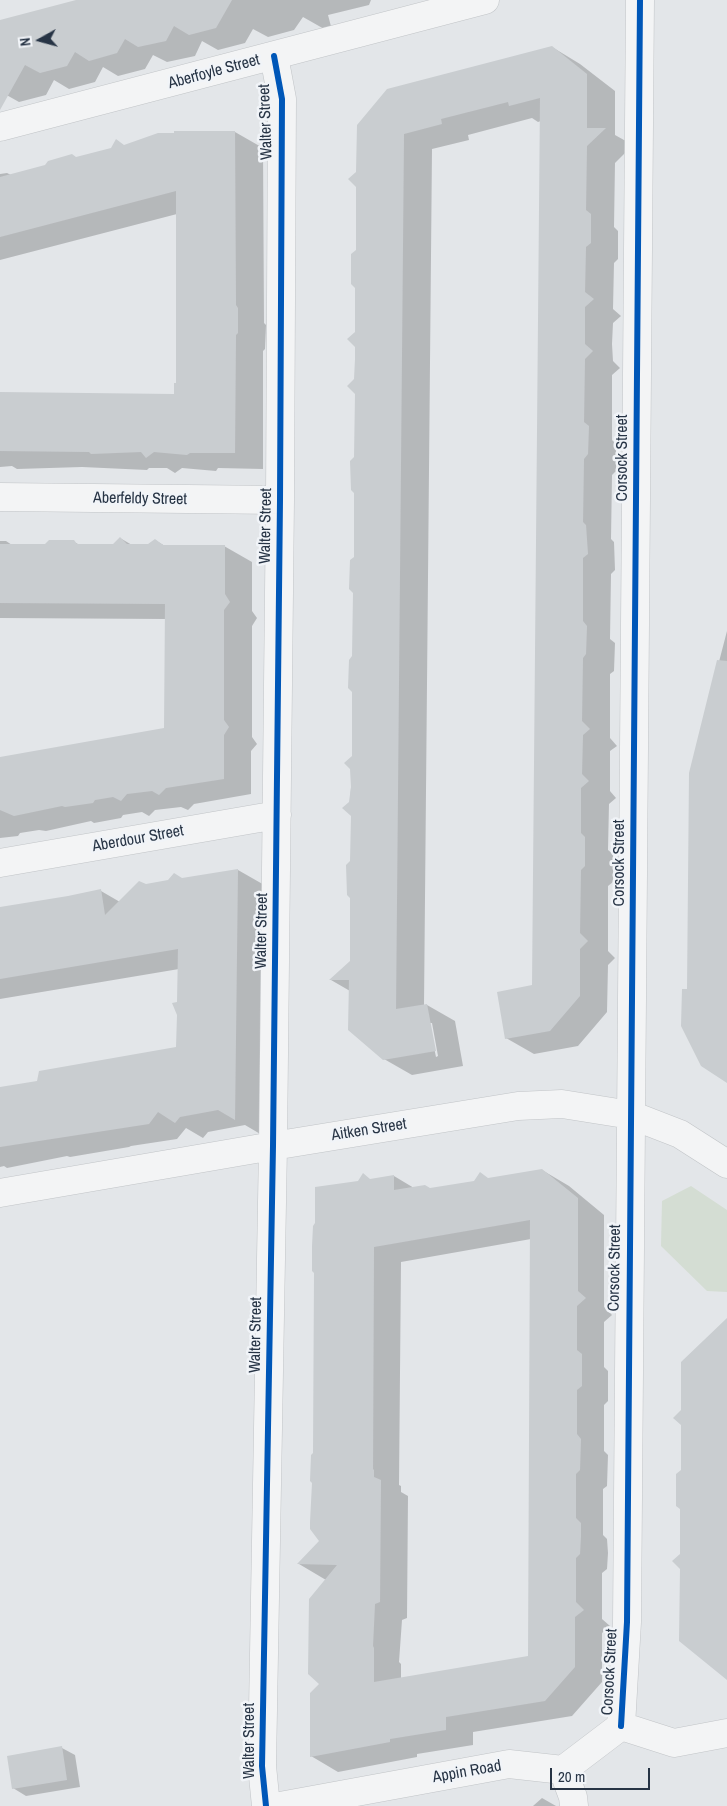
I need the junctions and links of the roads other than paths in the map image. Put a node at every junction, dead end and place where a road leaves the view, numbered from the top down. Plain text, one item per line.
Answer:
1 (485, 0) edge
2 (640, 0) edge
3 (274, 56) junction
4 (0, 127) edge
5 (0, 498) edge
6 (280, 500) junction
7 (277, 816) junction
8 (0, 863) edge
9 (631, 1115) junction
10 (274, 1146) junction
11 (727, 1164) edge
12 (0, 1193) edge
13 (621, 1726) junction
14 (727, 1733) edge
15 (563, 1770) junction
16 (266, 1806) edge
17 (280, 1806) edge
18 (574, 1806) edge

1 - 3 street, Aberfoyle Street
2 - 9 street, Corsock Street
3 - 4 street, Aberfoyle Street
3 - 6 street, Walter Street
5 - 6 street, Aberfeldy Street
6 - 7 street, Walter Street
7 - 8 street, Aberdour Street
7 - 10 street, Walter Street
9 - 10 street, Aitken Street
9 - 11 street, Aitken Street
9 - 13 street, Corsock Street
10 - 12 street, Aitken Street
10 - 16 street, Walter Street
13 - 14 street
13 - 15 street
15 - 17 street, Appin Road
15 - 18 street

